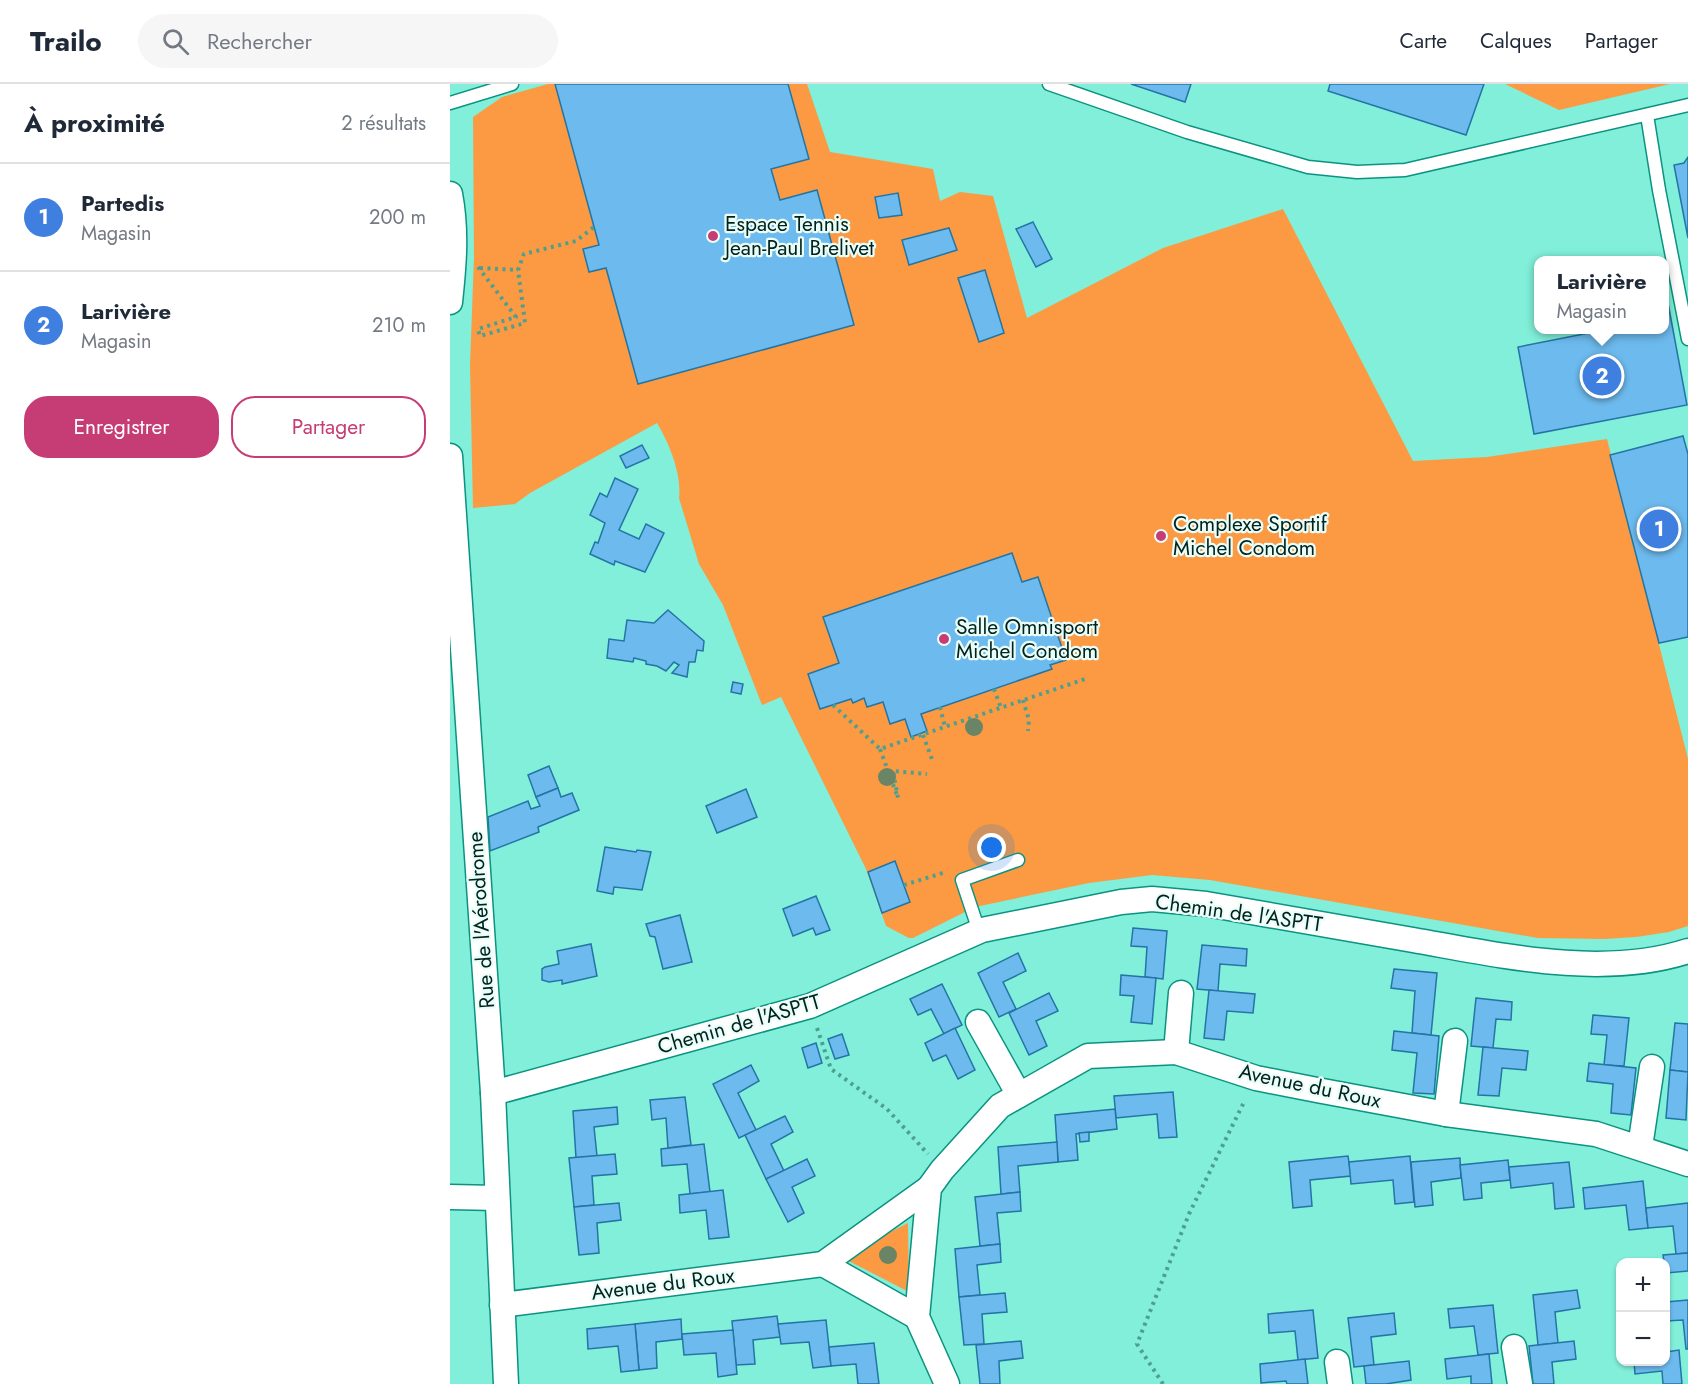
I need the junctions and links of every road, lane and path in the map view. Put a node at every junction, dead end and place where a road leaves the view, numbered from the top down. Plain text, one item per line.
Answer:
1 (512, 84) edge
2 (1049, 84) edge
3 (450, 104) edge
4 (1688, 105) edge
5 (1647, 115) junction
6 (450, 194) edge
7 (594, 227) dead end
8 (518, 270) junction
9 (450, 302) edge
10 (1688, 339) edge
11 (450, 456) edge
12 (1088, 678) dead end
13 (994, 689) dead end
14 (1023, 700) junction
15 (833, 705) dead end
16 (940, 707) dead end
17 (1001, 708) junction
18 (945, 727) junction
19 (1028, 731) dead end
20 (923, 735) junction
21 (880, 749) junction
22 (933, 762) dead end
23 (927, 774) dead end
24 (1018, 860) dead end
25 (948, 871) dead end
26 (904, 885) dead end
27 (979, 931) junction
28 (1688, 951) edge
29 (1181, 993) dead end
30 (810, 1006) junction
31 (978, 1022) dead end
32 (1455, 1041) dead end
33 (1176, 1052) junction
34 (1652, 1067) dead end
35 (1256, 1078) junction
36 (493, 1093) junction
37 (1019, 1095) junction
38 (1446, 1114) junction
39 (1640, 1147) junction
40 (1688, 1164) edge
41 (936, 1179) junction
42 (450, 1197) edge
43 (497, 1198) junction
44 (823, 1264) junction
45 (502, 1305) junction
46 (917, 1317) junction
47 (1514, 1347) dead end
48 (506, 1384) edge
49 (946, 1384) edge
50 (1162, 1384) edge
51 (1520, 1384) edge

1 - 3 lane
2 - 5 lane
4 - 5 lane
5 - 10 lane
6 - 9 street
7 - 8 path
8 - 8 path
11 - 36 street, Rue de l'Aérodrome
12 - 14 path
13 - 17 path
14 - 17 path
14 - 19 path
15 - 21 path
16 - 18 path
17 - 18 path
18 - 20 path
20 - 21 path
20 - 22 path
21 - 23 path
24 - 27 lane
25 - 26 path
27 - 28 street, Chemin de l'ASPTT
27 - 30 street, Chemin de l'ASPTT
29 - 33 street
30 - 36 street, Chemin de l'ASPTT
30 - 41 path
31 - 37 street
32 - 38 street
33 - 35 street, Avenue du Roux
33 - 37 street, Avenue du Roux
34 - 39 street
35 - 38 street, Avenue du Roux
35 - 50 path
36 - 43 street, Rue de l'Aérodrome
37 - 41 street, Avenue du Roux
38 - 39 street, Avenue du Roux
39 - 40 street, Avenue du Roux
41 - 44 street, Avenue du Roux
41 - 46 street
42 - 43 street
43 - 45 street, Rue de l'Aérodrome
44 - 45 street, Avenue du Roux
44 - 46 street
45 - 48 street, Rue de l'Aérodrome
46 - 49 street
47 - 51 street

